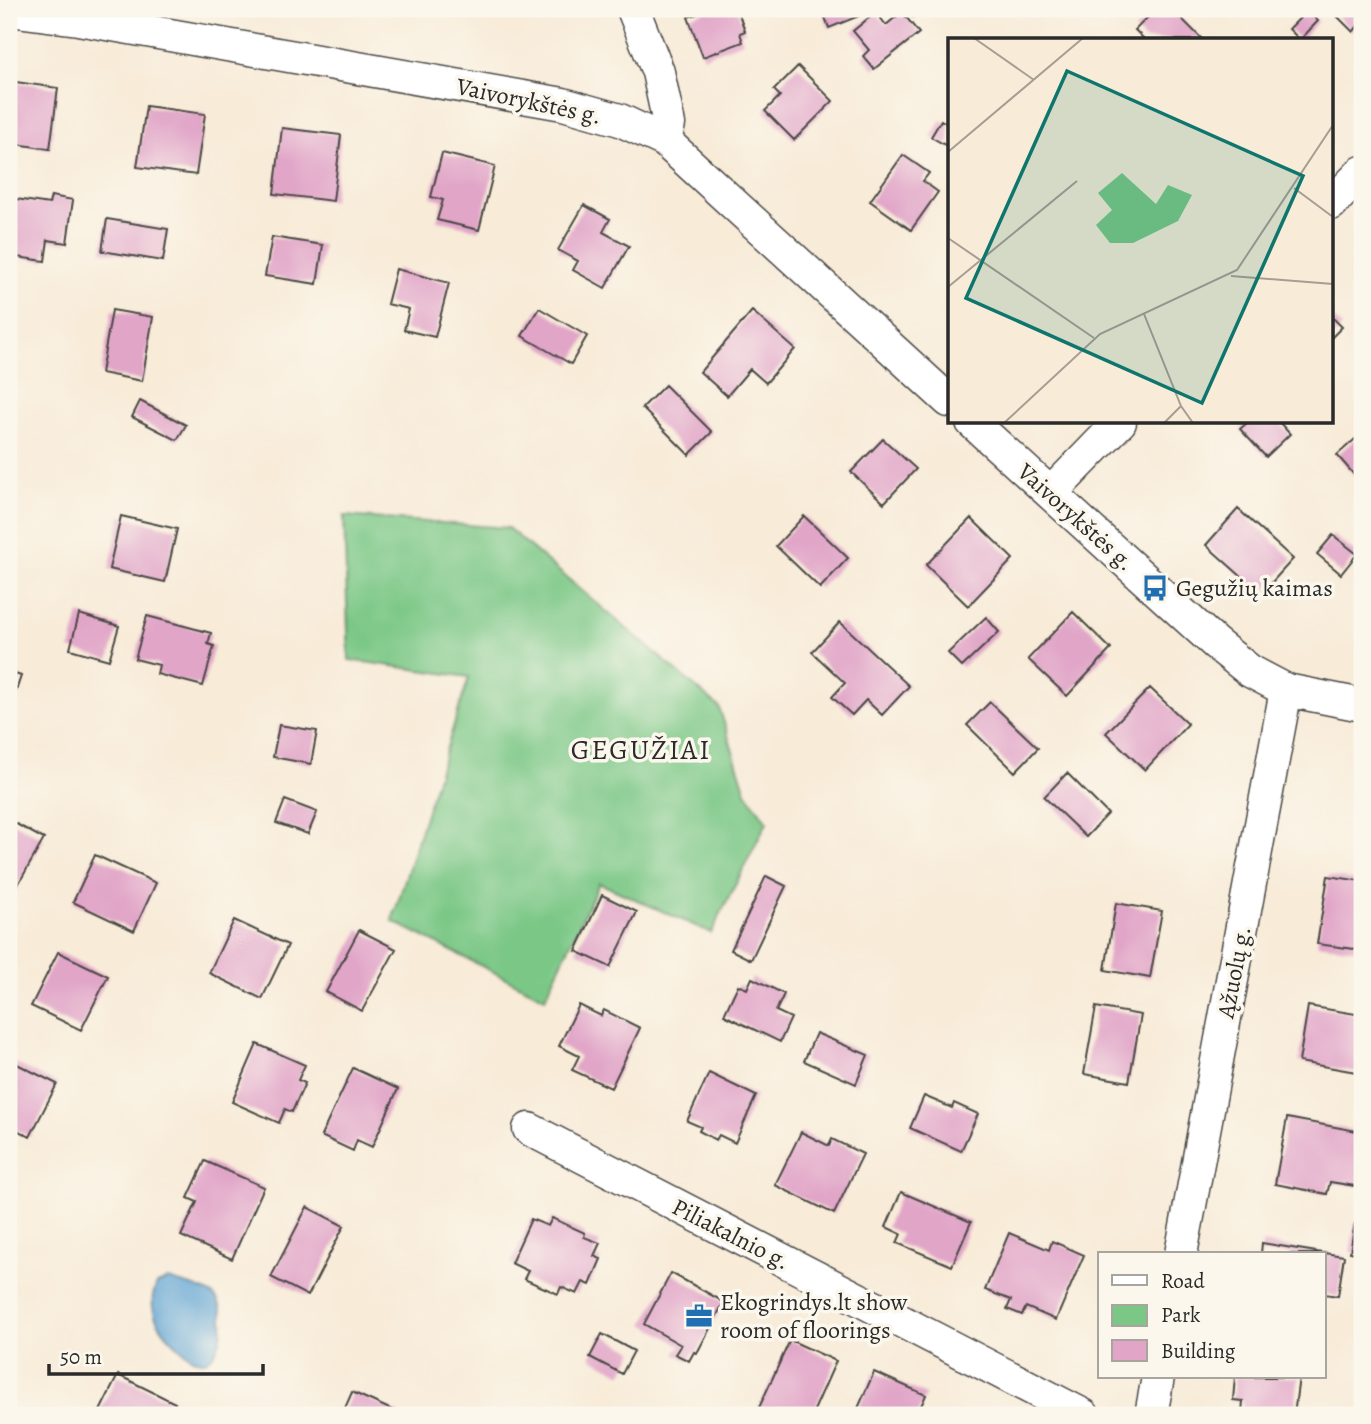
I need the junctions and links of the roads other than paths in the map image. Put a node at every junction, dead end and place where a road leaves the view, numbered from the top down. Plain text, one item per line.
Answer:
1 (633, 9) edge
2 (9, 10) edge
3 (80, 14) edge
4 (664, 141) junction
5 (1362, 172) edge
6 (1332, 203) edge
7 (948, 400) edge
8 (974, 424) edge
9 (1118, 424) edge
10 (1051, 493) junction
11 (1286, 690) junction
12 (1362, 705) edge
13 (528, 1129) dead end
14 (1181, 1252) edge
15 (1158, 1378) edge
16 (1083, 1415) edge
17 (1151, 1415) edge

1 - 4 street
2 - 3 street, Vaivorykštės g.
3 - 4 street, Vaivorykštės g.
4 - 7 street, Vaivorykštės g.
5 - 6 street
8 - 10 street, Vaivorykštės g.
9 - 10 street
10 - 11 street, Vaivorykštės g.
11 - 12 street, Vaivorykštės g.
11 - 14 street, Ąžuolų g.
13 - 16 street, Piliakalnio g.
15 - 17 street

